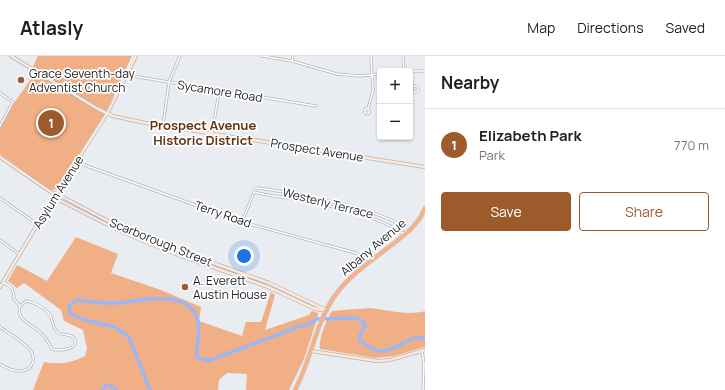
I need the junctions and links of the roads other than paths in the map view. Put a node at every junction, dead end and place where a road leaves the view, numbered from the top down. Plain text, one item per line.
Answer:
1 (11, 56) edge
2 (134, 56) edge
3 (180, 56) edge
4 (262, 56) edge
5 (293, 56) edge
6 (371, 56) edge
7 (403, 56) edge
8 (292, 62) junction
9 (404, 68) edge
10 (413, 71) edge
11 (425, 71) edge
12 (372, 74) junction
13 (377, 74) edge
14 (125, 75) junction
15 (169, 82) junction
16 (219, 91) junction
17 (0, 93) edge
18 (316, 106) dead end
19 (368, 108) dead end
20 (107, 114) junction
21 (163, 125) junction
22 (0, 126) edge
23 (212, 133) junction
24 (0, 157) edge
25 (76, 162) junction
26 (425, 167) edge
27 (254, 192) junction
28 (55, 195) junction
29 (0, 198) edge
30 (425, 208) edge
31 (85, 209) junction
32 (83, 213) junction
33 (110, 222) junction
34 (242, 222) junction
35 (37, 224) junction
36 (108, 225) junction
37 (407, 233) junction
38 (146, 238) junction
39 (0, 240) edge
40 (144, 242) junction
41 (177, 250) junction
42 (19, 254) junction
43 (176, 254) junction
44 (371, 261) junction
45 (211, 262) junction
46 (210, 266) junction
47 (247, 274) junction
48 (245, 278) junction
49 (3, 282) junction
50 (269, 283) junction
51 (0, 287) edge
52 (268, 287) junction
53 (20, 306) junction
54 (326, 310) junction
55 (0, 327) edge
56 (423, 351) edge
57 (311, 352) junction
58 (0, 364) edge
59 (295, 390) edge
60 (423, 390) edge

1 - 20 main road, Prospect Avenue
2 - 14 main road, Asylum Avenue
3 - 15 street
4 - 8 street
5 - 8 street
6 - 12 street
7 - 9 street
8 - 12 street
10 - 11 street
12 - 13 street
12 - 19 street
14 - 15 street, Sycamore Road
14 - 20 main road, Asylum Avenue
15 - 16 street, Sycamore Road
15 - 21 street
16 - 18 street, Sycamore Road
16 - 23 street
17 - 22 street
20 - 21 main road, Prospect Avenue
20 - 25 main road, Asylum Avenue
21 - 23 main road, Prospect Avenue
23 - 26 main road, Prospect Avenue
24 - 28 main road
25 - 28 main road, Asylum Avenue
25 - 34 street, Terry Road
27 - 34 street
27 - 37 street, Westerly Terrace
27 - 37 street, Westerly Terrace
28 - 31 main road, Scarborough Street
28 - 32 main road, Scarborough Street
28 - 35 main road, Asylum Avenue
29 - 35 street
30 - 37 highway, Albany Avenue
31 - 32 main road
31 - 33 main road, Scarborough Street
32 - 36 main road, Scarborough Street
33 - 36 main road
33 - 38 main road, Scarborough Street
34 - 44 street, Terry Road
35 - 42 main road, Asylum Avenue
36 - 40 main road, Scarborough Street
37 - 44 highway, Albany Avenue
38 - 40 main road
38 - 41 main road, Scarborough Street
39 - 42 street
40 - 43 main road, Scarborough Street
41 - 43 main road
41 - 45 main road, Scarborough Street
42 - 49 main road, Asylum Avenue
43 - 46 main road, Scarborough Street
44 - 54 highway, Albany Avenue
45 - 46 main road
45 - 47 main road, Scarborough Street
46 - 48 main road, Scarborough Street
47 - 48 main road
47 - 50 main road, Scarborough Street
48 - 52 main road, Scarborough Street
49 - 51 main road, Asylum Avenue
49 - 53 street
50 - 52 main road
50 - 54 main road, Scarborough Street
52 - 54 main road, Scarborough Street
53 - 53 street
54 - 57 highway, Albany Avenue
55 - 58 street
56 - 57 main road
56 - 60 street
57 - 59 highway, Albany Avenue

